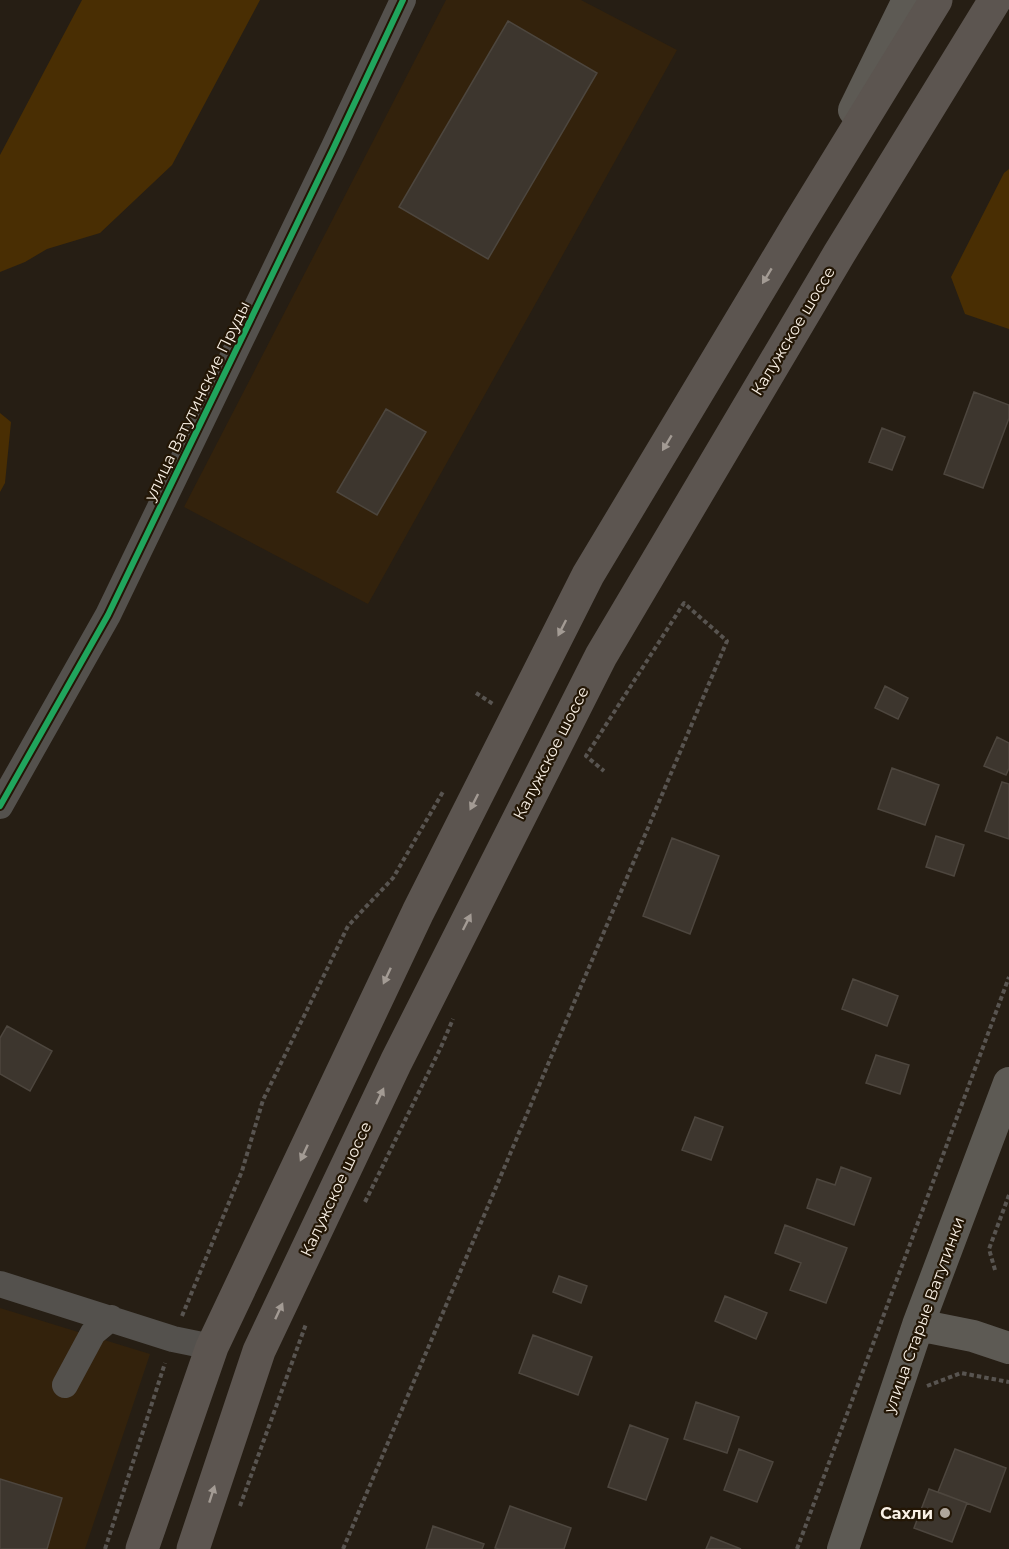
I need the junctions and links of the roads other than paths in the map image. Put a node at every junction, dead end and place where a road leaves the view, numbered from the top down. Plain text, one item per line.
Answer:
1 (403, 0) edge
2 (908, 0) edge
3 (936, 0) edge
4 (995, 0) edge
5 (798, 225) junction
6 (0, 806) edge
7 (1009, 1083) edge
8 (0, 1284) edge
9 (111, 1318) junction
10 (918, 1325) junction
11 (212, 1347) junction
12 (1009, 1348) edge
13 (65, 1385) dead end
14 (142, 1549) edge
15 (193, 1549) edge
16 (843, 1549) edge

1 - 6 street, улица Ватутинские Пруды
2 - 5 main road
3 - 5 highway
15 -> 4 highway, Калужское шоссе
5 -> 11 highway
7 - 10 main road, улица Старые Ватутинки
8 - 9 street
9 - 11 street
9 - 13 street
10 - 12 main road
10 - 16 main road, улица Старые Ватутинки
11 - 14 highway

